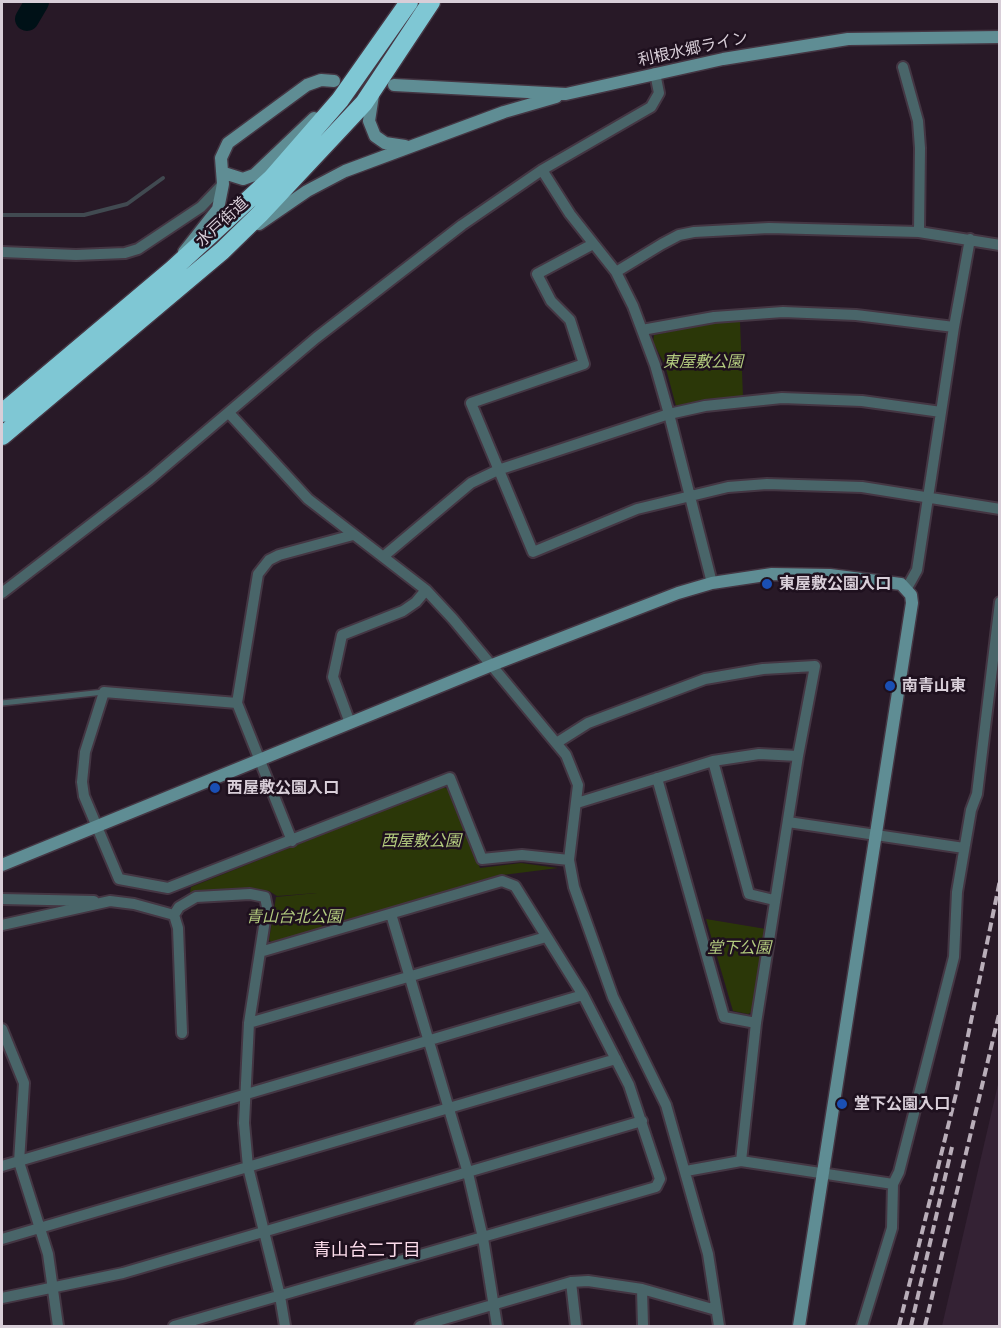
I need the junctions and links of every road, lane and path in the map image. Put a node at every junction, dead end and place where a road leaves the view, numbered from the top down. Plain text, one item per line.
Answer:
1 (409, 2) edge
2 (431, 2) edge
3 (999, 37) edge
4 (903, 67) dead end
5 (655, 73) junction
6 (334, 81) dead end
7 (394, 86) dead end
8 (375, 88) junction
9 (566, 94) junction
10 (340, 100) junction
11 (406, 147) junction
12 (542, 170) junction
13 (223, 178) junction
14 (919, 232) junction
15 (970, 239) junction
16 (593, 244) junction
17 (999, 245) edge
18 (222, 251) junction
19 (2, 252) edge
20 (173, 268) junction
21 (616, 272) junction
22 (954, 327) junction
23 (642, 330) junction
24 (941, 412) junction
25 (2, 413) edge
26 (229, 413) junction
27 (669, 414) junction
28 (2, 436) edge
29 (498, 470) junction
30 (690, 496) junction
31 (930, 496) junction
32 (999, 509) edge
33 (353, 535) junction
34 (384, 556) junction
35 (712, 583) junction
36 (907, 588) junction
37 (426, 590) junction
38 (2, 593) edge
39 (999, 603) edge
40 (492, 665) junction
41 (104, 692) junction
42 (2, 703) edge
43 (237, 703) junction
44 (350, 723) junction
45 (558, 742) junction
46 (798, 756) junction
47 (260, 760) junction
48 (713, 761) junction
49 (657, 778) junction
50 (577, 803) junction
51 (788, 822) junction
52 (97, 826) junction
53 (876, 835) junction
54 (292, 841) junction
55 (964, 848) junction
56 (569, 860) junction
57 (2, 865) edge
58 (2, 899) edge
59 (774, 900) junction
60 (110, 901) junction
61 (391, 914) junction
62 (174, 915) junction
63 (2, 925) edge
64 (546, 937) junction
65 (260, 952) junction
66 (410, 978) junction
67 (583, 995) junction
68 (249, 1023) junction
69 (756, 1023) junction
70 (2, 1029) edge
71 (182, 1033) dead end
72 (428, 1042) junction
73 (15, 1059) junction
74 (616, 1059) junction
75 (2, 1062) edge
76 (244, 1095) junction
77 (448, 1108) junction
78 (642, 1121) junction
79 (741, 1161) junction
80 (20, 1162) junction
81 (2, 1166) edge
82 (248, 1167) junction
83 (686, 1171) junction
84 (468, 1173) junction
85 (823, 1174) junction
86 (893, 1184) junction
87 (40, 1228) junction
88 (264, 1232) junction
89 (483, 1238) junction
90 (2, 1239) edge
91 (572, 1282) junction
92 (642, 1288) junction
93 (54, 1289) junction
94 (280, 1296) junction
95 (2, 1298) edge
96 (495, 1305) junction
97 (716, 1310) junction
98 (58, 1326) edge
99 (174, 1326) edge
100 (285, 1326) edge
101 (420, 1326) edge
102 (497, 1326) edge
103 (576, 1326) edge
104 (643, 1326) edge
105 (718, 1326) edge
106 (800, 1326) edge
107 (862, 1326) edge

1 - 10 highway, 水戸街道
2 - 8 highway, 水戸街道
3 - 5 street, 利根水郷ライン
4 - 14 street
5 - 9 street, 利根水郷ライン
5 - 12 street
6 - 13 street
7 - 9 street, 利根水郷ライン
8 - 11 street
8 - 18 highway, 水戸街道
9 - 11 street
10 - 13 street
10 - 20 highway, 水戸街道
11 - 18 street
12 - 16 street
12 - 26 street
13 - 19 street
13 - 20 street
14 - 15 street
14 - 21 street
15 - 17 street
15 - 22 street
16 - 21 street
16 - 29 street
18 - 28 highway, 水戸街道
20 - 25 highway, 水戸街道
21 - 23 street
22 - 23 street
22 - 24 street
23 - 27 street
24 - 27 street
24 - 31 street
26 - 33 street
26 - 38 street
27 - 29 street
27 - 30 street
29 - 30 street
29 - 34 street
30 - 31 street
30 - 35 street
31 - 32 street
31 - 36 street
33 - 34 street
33 - 43 street
34 - 37 street
35 - 36 street
35 - 40 street
36 - 53 street
37 - 40 street
37 - 44 street
39 - 55 street
40 - 44 street
40 - 45 street
41 - 42 lane
41 - 43 street
41 - 52 street
43 - 47 street
44 - 47 street
45 - 46 street
45 - 50 street
46 - 48 street
46 - 51 street
47 - 52 street
47 - 54 street
48 - 49 street
48 - 59 street
49 - 50 street
49 - 69 street
50 - 56 street
51 - 53 street
51 - 59 street
52 - 54 street
52 - 57 street
53 - 55 street
53 - 85 street
54 - 56 street
55 - 86 street
56 - 83 street
58 - 60 street
59 - 69 street
60 - 62 street
60 - 63 street
61 - 64 street
61 - 65 street
61 - 66 street
62 - 65 street
62 - 71 street
64 - 66 street
64 - 67 street
65 - 68 street
66 - 68 street
66 - 72 street
67 - 72 street
67 - 74 street
68 - 76 street
69 - 79 street
70 - 73 street
72 - 76 street
72 - 77 street
73 - 75 street
73 - 80 street
74 - 77 street
74 - 78 street
76 - 80 street
76 - 82 street
77 - 82 street
77 - 84 street
78 - 84 street
78 - 89 street
79 - 83 street
79 - 85 street
80 - 81 street
80 - 87 street
82 - 87 street
82 - 88 street
83 - 97 street
84 - 88 street
84 - 89 street
85 - 86 street
85 - 106 street
86 - 107 street
87 - 90 street
87 - 93 street
88 - 93 street
88 - 94 street
89 - 94 street
89 - 96 street
91 - 92 street
91 - 96 street
91 - 103 street
92 - 97 street
92 - 104 street
93 - 95 street
93 - 98 street
94 - 99 street
94 - 100 street
96 - 101 street
96 - 102 street
97 - 105 street

